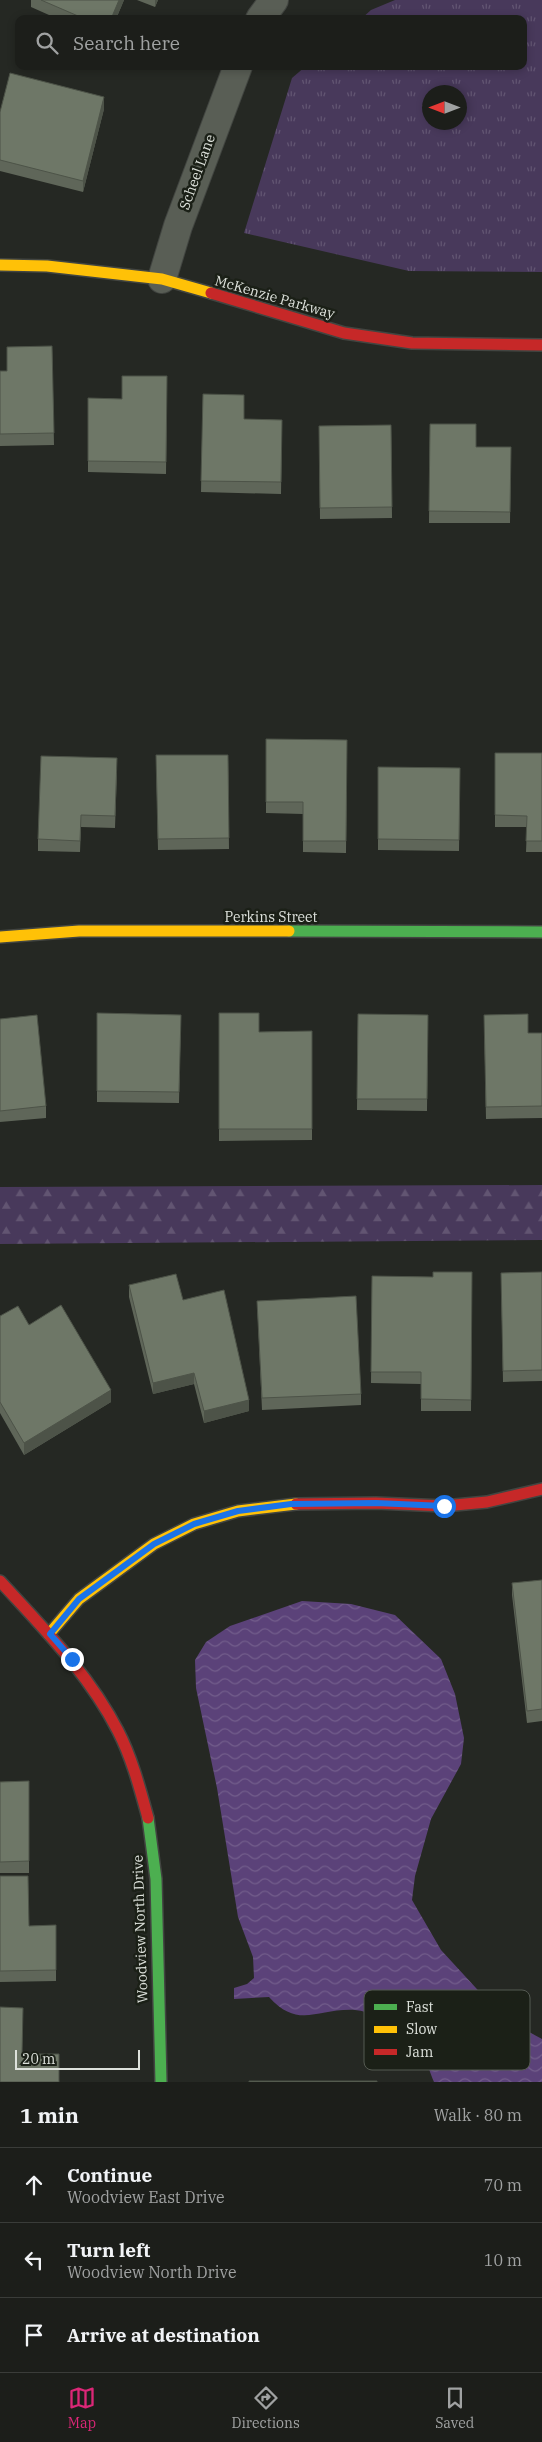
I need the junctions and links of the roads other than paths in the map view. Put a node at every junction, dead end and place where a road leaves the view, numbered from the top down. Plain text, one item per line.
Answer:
1 (274, 0) edge
2 (263, 15) edge
3 (236, 70) edge
4 (0, 265) edge
5 (162, 279) junction
6 (542, 345) edge
7 (542, 932) edge
8 (0, 937) edge
9 (542, 1490) edge
10 (0, 1581) edge
11 (50, 1634) junction
12 (161, 2082) edge

1 - 2 street
3 - 5 street, Scheel Lane
4 - 5 street, McKenzie Parkway
5 - 6 street, McKenzie Parkway
7 - 8 street, Perkins Street
9 - 11 street
10 - 11 street, Woodview North Drive
11 - 12 street, Woodview North Drive

